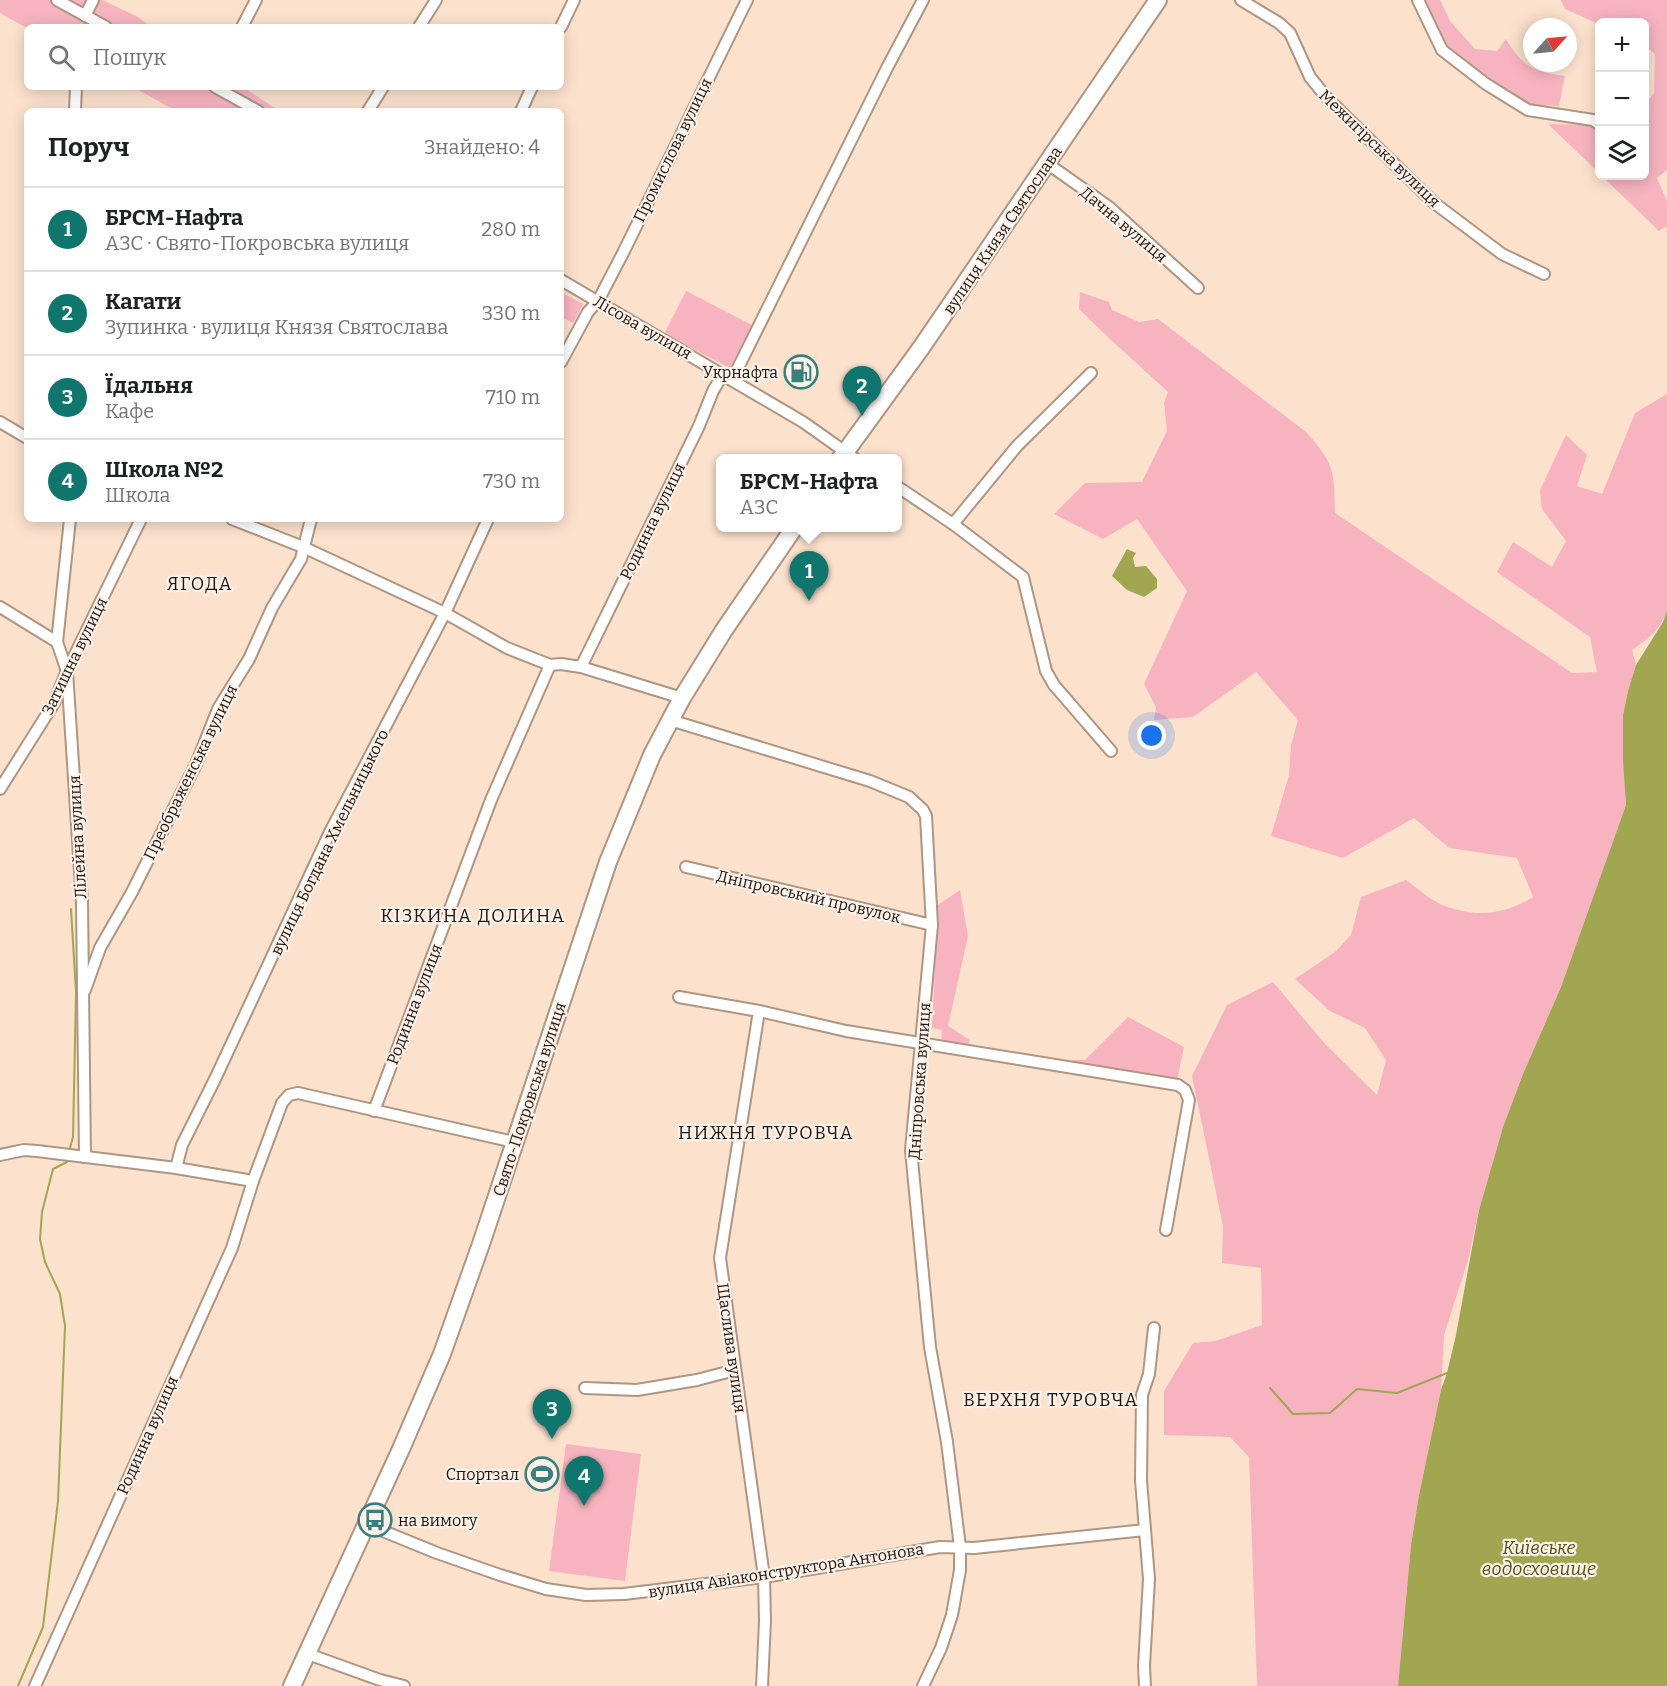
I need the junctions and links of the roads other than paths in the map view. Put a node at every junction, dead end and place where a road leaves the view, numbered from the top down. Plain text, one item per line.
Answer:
1 (57, 0) edge
2 (93, 0) edge
3 (256, 0) edge
4 (436, 0) edge
5 (574, 0) edge
6 (747, 0) edge
7 (923, 0) edge
8 (1158, 0) edge
9 (1241, 0) edge
10 (1418, 0) edge
11 (85, 16) junction
12 (100, 24) edge
13 (244, 24) edge
14 (421, 24) edge
15 (562, 24) edge
16 (76, 90) edge
17 (220, 90) edge
18 (381, 90) edge
19 (531, 90) edge
20 (75, 108) edge
21 (253, 108) edge
22 (370, 108) edge
23 (522, 108) edge
24 (1595, 122) edge
25 (1048, 164) junction
26 (1544, 274) dead end
27 (564, 282) edge
28 (1198, 288) dead end
29 (598, 301) junction
30 (564, 356) edge
31 (1091, 373) dead end
32 (728, 377) junction
33 (0, 422) edge
34 (24, 436) edge
35 (841, 454) edge
36 (847, 454) edge
37 (902, 490) edge
38 (70, 522) edge
39 (140, 522) edge
40 (240, 522) edge
41 (310, 522) edge
42 (487, 522) edge
43 (953, 524) junction
44 (792, 532) edge
45 (303, 547) junction
46 (0, 607) edge
47 (445, 613) junction
48 (57, 642) junction
49 (550, 665) junction
50 (581, 667) junction
51 (67, 671) junction
52 (682, 698) junction
53 (670, 720) junction
54 (1112, 751) dead end
55 (0, 787) edge
56 (686, 867) dead end
57 (932, 925) junction
58 (84, 992) junction
59 (679, 996) dead end
60 (759, 1011) junction
61 (922, 1044) junction
62 (374, 1111) junction
63 (514, 1142) junction
64 (0, 1155) edge
65 (85, 1157) junction
66 (176, 1168) junction
67 (253, 1181) junction
68 (1166, 1230) dead end
69 (1154, 1328) dead end
70 (735, 1370) junction
71 (585, 1388) dead end
72 (366, 1524) junction
73 (1145, 1530) junction
74 (960, 1547) junction
75 (764, 1577) junction
76 (308, 1654) junction
77 (35, 1686) edge
78 (292, 1686) edge
79 (404, 1686) edge
80 (762, 1686) edge
81 (923, 1686) edge
82 (1145, 1686) edge

1 - 11 street
2 - 11 street
3 - 13 street
4 - 14 street
5 - 15 street
6 - 29 street, Промислова вулиця
7 - 32 street, Родинна вулиця
8 - 25 main road, вулиця Князя Святослава
9 - 26 street, Межигірська вулиця
10 - 24 street
11 - 12 street
16 - 20 street
17 - 21 street
18 - 22 street
19 - 23 street
25 - 28 street, Дачна вулиця
25 - 36 main road, вулиця Князя Святослава
27 - 29 street, Лісова вулиця
29 - 30 street
29 - 32 street, Лісова вулиця
31 - 43 street
32 - 35 street, Лісова вулиця
32 - 50 street, Родинна вулиця
33 - 34 street
37 - 43 street
38 - 48 street, Лілейна вулиця
39 - 51 street, Затишна вулиця
40 - 45 street
41 - 45 street, Преображенська вулиця
42 - 47 street, вулиця Богдана Хмельницького
43 - 54 street
44 - 52 main road, Свято-Покровська вулиця
45 - 47 street
45 - 58 street, Преображенська вулиця
46 - 48 street
47 - 49 street
47 - 66 street, вулиця Богдана Хмельницького
48 - 51 street, Лілейна вулиця
49 - 50 street
49 - 62 street, Родинна вулиця
50 - 52 street
51 - 55 street, Затишна вулиця
51 - 58 street, Лілейна вулиця
52 - 53 main road, Свято-Покровська вулиця
53 - 57 street, Дніпровська вулиця
53 - 63 main road, Свято-Покровська вулиця
56 - 57 street, Дніпровський провулок
57 - 61 street, Дніпровська вулиця
58 - 65 street, Лілейна вулиця
59 - 60 street
60 - 61 street
60 - 70 street, Щаслива вулиця
61 - 68 street
61 - 74 street, Дніпровська вулиця
62 - 63 street
62 - 67 street, Родинна вулиця
63 - 72 main road, Свято-Покровська вулиця
64 - 65 street
65 - 66 street
66 - 67 street
67 - 77 street, Родинна вулиця
69 - 73 street
70 - 71 street
70 - 75 street, Щаслива вулиця
72 - 75 street, вулиця Авіаконструктора Антонова
72 - 76 main road, Свято-Покровська вулиця
73 - 74 street, вулиця Авіаконструктора Антонова
73 - 82 street
74 - 75 street, вулиця Авіаконструктора Антонова
74 - 81 street, Дніпровська вулиця
75 - 80 street, Щаслива вулиця
76 - 78 main road, Свято-Покровська вулиця
76 - 79 street

